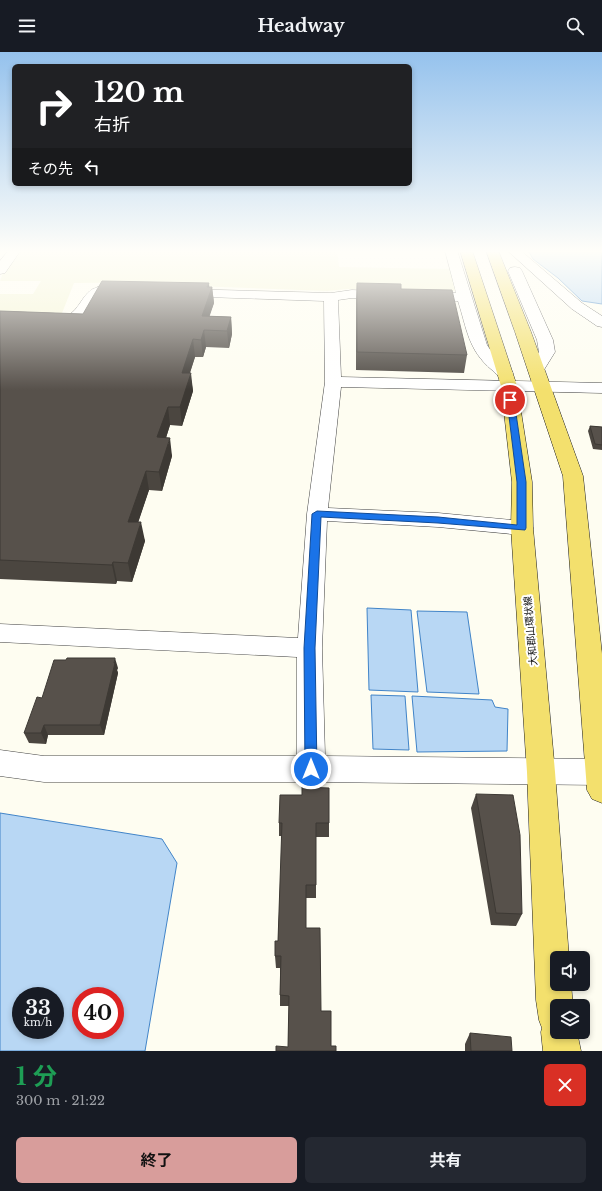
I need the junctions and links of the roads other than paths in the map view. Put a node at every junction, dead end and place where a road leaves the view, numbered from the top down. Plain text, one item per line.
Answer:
1 (92, 297) edge
2 (316, 297) edge
3 (331, 297) joint
4 (441, 297) edge
5 (464, 297) joint
6 (481, 297) edge
7 (509, 297) edge
8 (527, 297) edge
9 (566, 297) edge
10 (0, 319) edge
11 (602, 323) edge
12 (539, 379) junction
13 (507, 380) junction
14 (333, 382) junction
15 (602, 388) edge
16 (317, 514) junction
17 (522, 528) junction
18 (0, 633) edge
19 (310, 648) junction
20 (0, 763) edge
21 (311, 769) junction
22 (542, 772) junction
23 (601, 778) edge
24 (554, 999) edge
25 (560, 1039) edge
26 (562, 1051) edge

1 - 10 street
2 - 3 street
3 - 14 street
4 - 5 street
5 - 13 street
6 - 13 main road, 大和郡山環状線
7 - 12 main road
8 - 12 street
9 - 11 street
12 - 13 street
12 - 15 street
12 - 23 main road
13 - 14 street
13 - 17 main road, 大和郡山環状線
14 - 16 street
16 - 17 street
16 - 19 street
17 - 22 main road, 大和郡山環状線
18 - 19 street
19 - 21 street
20 - 21 street
21 - 22 street
22 - 23 street
22 - 24 main road, 大和郡山環状線
25 - 26 main road

